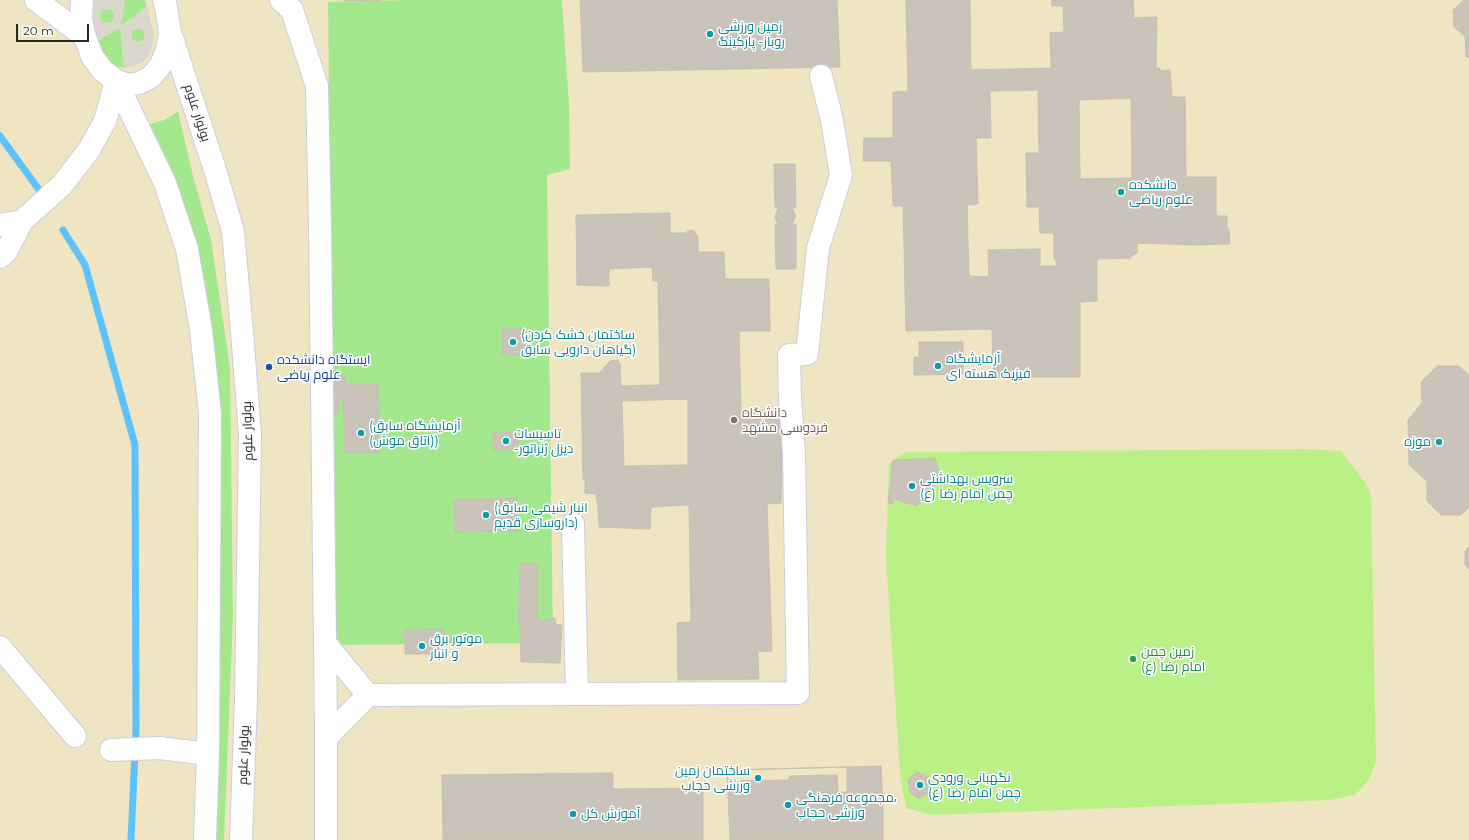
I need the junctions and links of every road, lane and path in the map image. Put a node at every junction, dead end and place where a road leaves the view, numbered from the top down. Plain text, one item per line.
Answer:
1 (36, 0) edge
2 (82, 0) edge
3 (164, 0) edge
4 (281, 0) edge
5 (170, 32) junction
6 (85, 37) junction
7 (821, 76) dead end
8 (116, 81) junction
9 (22, 221) junction
10 (0, 225) edge
11 (0, 257) edge
12 (574, 524) dead end
13 (325, 643) junction
14 (0, 647) edge
15 (578, 694) junction
16 (368, 695) junction
17 (75, 736) dead end
18 (326, 738) junction
19 (110, 750) dead end
20 (208, 754) junction
21 (205, 840) edge
22 (241, 840) edge
23 (326, 840) edge

1 - 6 lane
2 - 6 lane
3 - 5 lane
4 - 13 lane
5 - 8 lane
5 - 22 lane, بولوار علوم
6 - 8 lane
7 - 15 lane
8 - 9 lane
8 - 20 lane
9 - 10 lane
9 - 11 lane
12 - 15 lane
13 - 16 lane
13 - 18 lane
14 - 17 lane
15 - 16 lane
16 - 18 lane
18 - 23 lane
19 - 20 lane
20 - 21 lane

